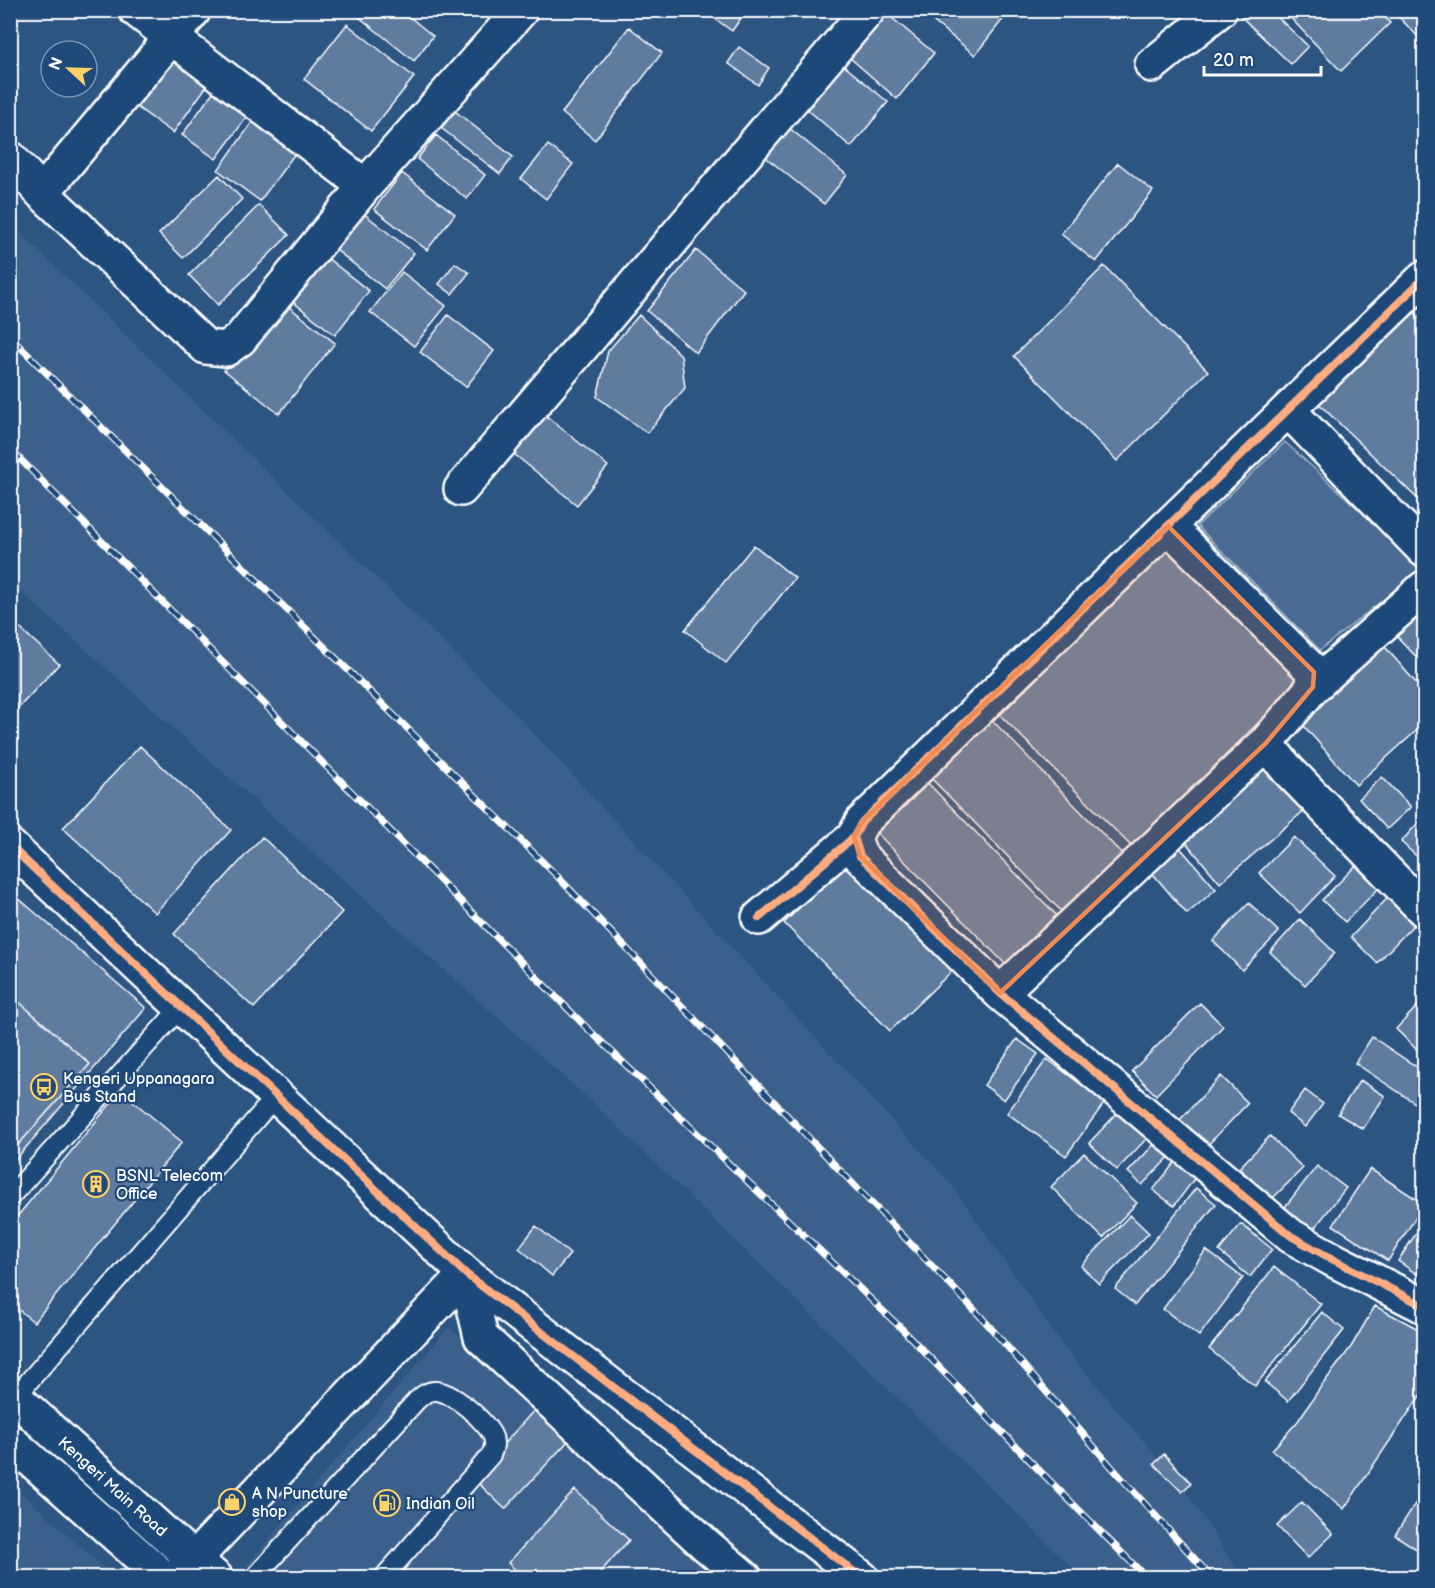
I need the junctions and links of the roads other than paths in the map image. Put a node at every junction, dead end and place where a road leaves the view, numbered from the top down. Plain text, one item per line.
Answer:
1 (136, 10) edge
2 (194, 10) edge
3 (521, 10) edge
4 (868, 10) edge
5 (1220, 10) edge
6 (170, 38) junction
7 (1152, 64) dead end
8 (10, 158) edge
9 (365, 186) junction
10 (42, 193) junction
11 (1425, 278) edge
12 (1288, 410) junction
13 (461, 489) dead end
14 (1168, 526) junction
15 (1425, 550) edge
16 (1425, 588) edge
17 (1313, 687) junction
18 (1266, 743) junction
19 (854, 837) junction
20 (10, 846) edge
21 (1425, 910) edge
22 (759, 918) dead end
23 (1000, 993) junction
24 (181, 1007) junction
25 (276, 1096) junction
26 (10, 1197) edge
27 (466, 1274) junction
28 (1425, 1306) edge
29 (14, 1395) edge
30 (10, 1441) edge
31 (196, 1572) edge
32 (164, 1578) edge
33 (254, 1578) edge
34 (382, 1578) edge
35 (745, 1578) edge
36 (862, 1578) edge

1 - 6 street
2 - 6 street
3 - 9 street
4 - 13 street
5 - 7 street
6 - 9 street
6 - 10 street
8 - 10 street
9 - 10 street
11 - 12 street
12 - 14 street
12 - 15 street
14 - 17 street
14 - 19 street
16 - 17 street
17 - 18 street
18 - 21 street
18 - 23 street
19 - 22 street
19 - 23 street
20 - 24 street
23 - 28 street
24 - 25 street
24 - 26 lane
25 - 27 street
25 - 29 lane
27 - 31 street
27 - 35 street
27 - 36 street
29 - 31 street, Kengeri Main Road
30 - 32 street, Kengeri Main Road
33 - 34 lane

